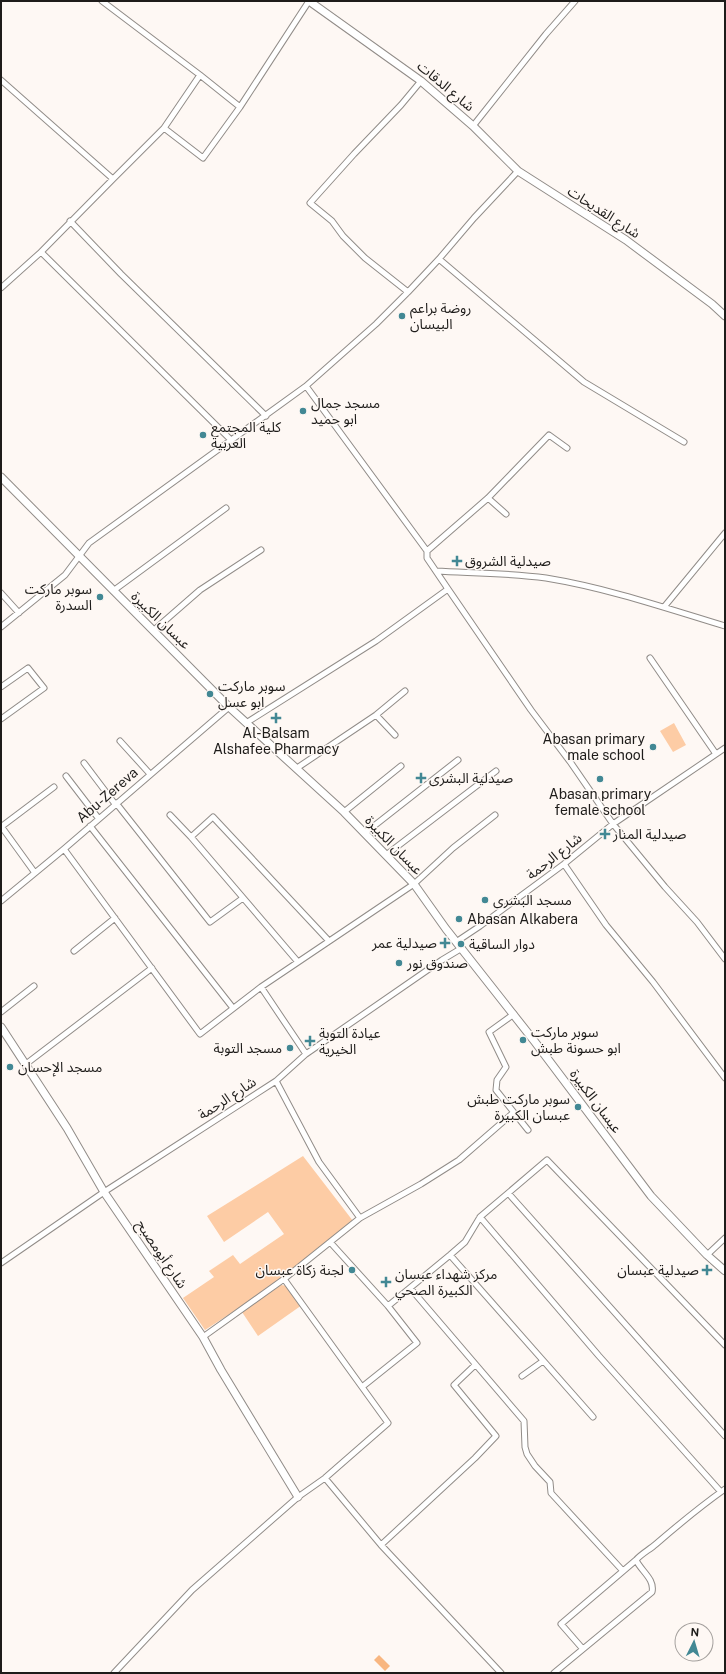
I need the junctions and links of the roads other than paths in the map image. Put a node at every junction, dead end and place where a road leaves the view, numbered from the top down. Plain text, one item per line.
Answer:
1 (102, 1) edge
2 (309, 1) edge
3 (575, 1) edge
4 (200, 76) junction
5 (1, 80) edge
6 (421, 81) junction
7 (240, 107) junction
8 (473, 126) junction
9 (164, 128) junction
10 (518, 171) junction
11 (112, 180) junction
12 (70, 221) junction
13 (41, 252) junction
14 (439, 259) junction
15 (1, 288) edge
16 (408, 292) junction
17 (725, 316) edge
18 (306, 386) junction
19 (266, 416) junction
20 (231, 440) junction
21 (684, 442) dead end
22 (567, 448) dead end
23 (1, 477) edge
24 (488, 498) junction
25 (226, 508) dead end
26 (506, 514) dead end
27 (725, 533) edge
28 (261, 550) dead end
29 (427, 551) junction
30 (79, 556) junction
31 (436, 571) junction
32 (448, 589) junction
33 (113, 591) junction
34 (1, 593) edge
35 (664, 607) junction
36 (20, 613) junction
37 (725, 626) edge
38 (1, 627) edge
39 (153, 631) junction
40 (650, 658) dead end
41 (1, 687) edge
42 (405, 691) dead end
43 (229, 707) junction
44 (376, 715) junction
45 (1, 719) edge
46 (246, 723) junction
47 (395, 735) dead end
48 (120, 741) dead end
49 (725, 748) edge
50 (716, 754) junction
51 (458, 760) dead end
52 (84, 763) dead end
53 (400, 766) dead end
54 (297, 768) junction
55 (496, 771) dead end
56 (150, 774) junction
57 (66, 776) dead end
58 (54, 787) dead end
59 (115, 804) junction
60 (344, 812) junction
61 (170, 815) dead end
62 (495, 815) dead end
63 (99, 819) junction
64 (613, 824) junction
65 (1, 826) edge
66 (90, 826) junction
67 (366, 834) junction
68 (191, 837) junction
69 (64, 849) junction
70 (386, 855) junction
71 (564, 864) junction
72 (35, 873) junction
73 (414, 884) junction
74 (243, 898) junction
75 (1, 901) edge
76 (115, 918) junction
77 (329, 941) junction
78 (456, 942) junction
79 (462, 948) junction
80 (74, 951) dead end
81 (725, 959) edge
82 (298, 962) junction
83 (152, 968) junction
84 (34, 986) dead end
85 (261, 987) junction
86 (233, 1008) junction
87 (1, 1012) edge
88 (514, 1014) junction
89 (1, 1027) edge
90 (306, 1054) junction
91 (26, 1064) junction
92 (725, 1078) edge
93 (276, 1081) junction
94 (513, 1113) junction
95 (528, 1130) dead end
96 (104, 1192) junction
97 (509, 1194) junction
98 (480, 1217) junction
99 (360, 1218) junction
100 (725, 1238) edge
101 (330, 1242) junction
102 (450, 1255) junction
103 (707, 1255) junction
104 (1, 1263) edge
105 (725, 1271) edge
106 (284, 1279) junction
107 (410, 1289) junction
108 (388, 1306) junction
109 (203, 1337) junction
110 (725, 1345) edge
111 (543, 1361) junction
112 (475, 1366) junction
113 (522, 1376) dead end
114 (362, 1387) junction
115 (593, 1417) dead end
116 (725, 1436) edge
117 (325, 1478) junction
118 (723, 1491) edge
119 (298, 1497) junction
120 (381, 1545) junction
121 (636, 1560) junction
122 (623, 1571) junction
123 (582, 1648) junction
124 (114, 1673) edge
125 (501, 1673) edge
126 (554, 1673) edge

1 - 4 street
2 - 6 main road, شارع الدقات
2 - 7 street
3 - 8 street, شارع الدقات
4 - 7 street
4 - 9 street
5 - 11 street
6 - 8 main road, شارع الدقات
6 - 16 street
7 - 9 street
8 - 10 main road, شارع القديحات
9 - 11 street
10 - 14 street
10 - 17 main road, شارع القديحات
11 - 12 street
12 - 13 street
12 - 19 street
13 - 15 street
13 - 20 street
14 - 16 street
14 - 21 street
16 - 18 street
18 - 19 street
18 - 29 street
19 - 20 street
20 - 30 street
22 - 24 street
23 - 30 main road, عبسان الكبيرة
24 - 26 street
24 - 29 street
25 - 33 street
27 - 35 street
28 - 39 street
29 - 31 street
30 - 33 main road, عبسان الكبيرة
30 - 36 street
31 - 32 street
31 - 35 street
32 - 46 street
32 - 64 street
33 - 39 main road, عبسان الكبيرة
34 - 36 street
35 - 37 street
36 - 38 street
39 - 43 main road, عبسان الكبيرة
40 - 50 street
41 - 45 street
42 - 44 street
43 - 46 main road, عبسان الكبيرة
43 - 56 street, Abu-Zereva
44 - 47 street
44 - 54 street
46 - 54 main road, عبسان الكبيرة
48 - 56 street
49 - 50 street, شارع الرحمة
50 - 64 street, شارع الرحمة
51 - 67 street
52 - 59 street
53 - 60 street
54 - 60 main road, عبسان الكبيرة
55 - 70 street
56 - 59 street, Abu-Zereva
57 - 63 street
58 - 65 street
59 - 63 street, Abu-Zereva
59 - 74 street
60 - 67 main road, عبسان الكبيرة
61 - 68 street
62 - 73 street
63 - 66 street, Abu-Zereva
64 - 71 street, شارع الرحمة
64 - 81 street
65 - 72 street
66 - 69 street, Abu-Zereva
66 - 86 street
67 - 70 main road, عبسان الكبيرة
68 - 74 street
68 - 77 street
69 - 72 street, Abu-Zereva
69 - 76 street
70 - 73 main road, عبسان الكبيرة
71 - 78 street, شارع الرحمة
71 - 92 street
72 - 75 street, Abu-Zereva
73 - 77 street
73 - 78 main road, عبسان الكبيرة
74 - 82 street
76 - 80 street
76 - 83 street
77 - 82 street
78 - 79 main road, عبسان الكبيرة
79 - 88 main road, عبسان الكبيرة
79 - 90 street, شارع الرحمة
82 - 85 street
83 - 86 street
83 - 91 street
84 - 87 street
85 - 86 street
85 - 90 street
88 - 94 street
88 - 103 main road, عبسان الكبيرة
89 - 91 main road, شارع أبومصبح
90 - 93 street, شارع الرحمة
91 - 96 main road, شارع أبومصبح
93 - 96 street, شارع الرحمة
93 - 99 street
94 - 95 street
94 - 99 street
96 - 104 street, شارع الرحمة
96 - 109 main road, شارع أبومصبح
97 - 98 street
97 - 110 street
97 - 116 street
98 - 102 street
98 - 118 street
99 - 101 street
100 - 103 street
101 - 106 street
101 - 108 street
102 - 107 street
102 - 111 street
103 - 105 main road, عبسان الكبيرة
106 - 109 street
106 - 114 street
107 - 108 street
107 - 112 street
108 - 114 street
109 - 119 main road, شارع أبومصبح
111 - 113 street
111 - 115 street
112 - 120 street
112 - 122 street
114 - 117 street
117 - 119 street
117 - 120 street
118 - 121 street
119 - 124 street
120 - 125 street
121 - 122 street
121 - 123 street
122 - 123 street
123 - 126 street

